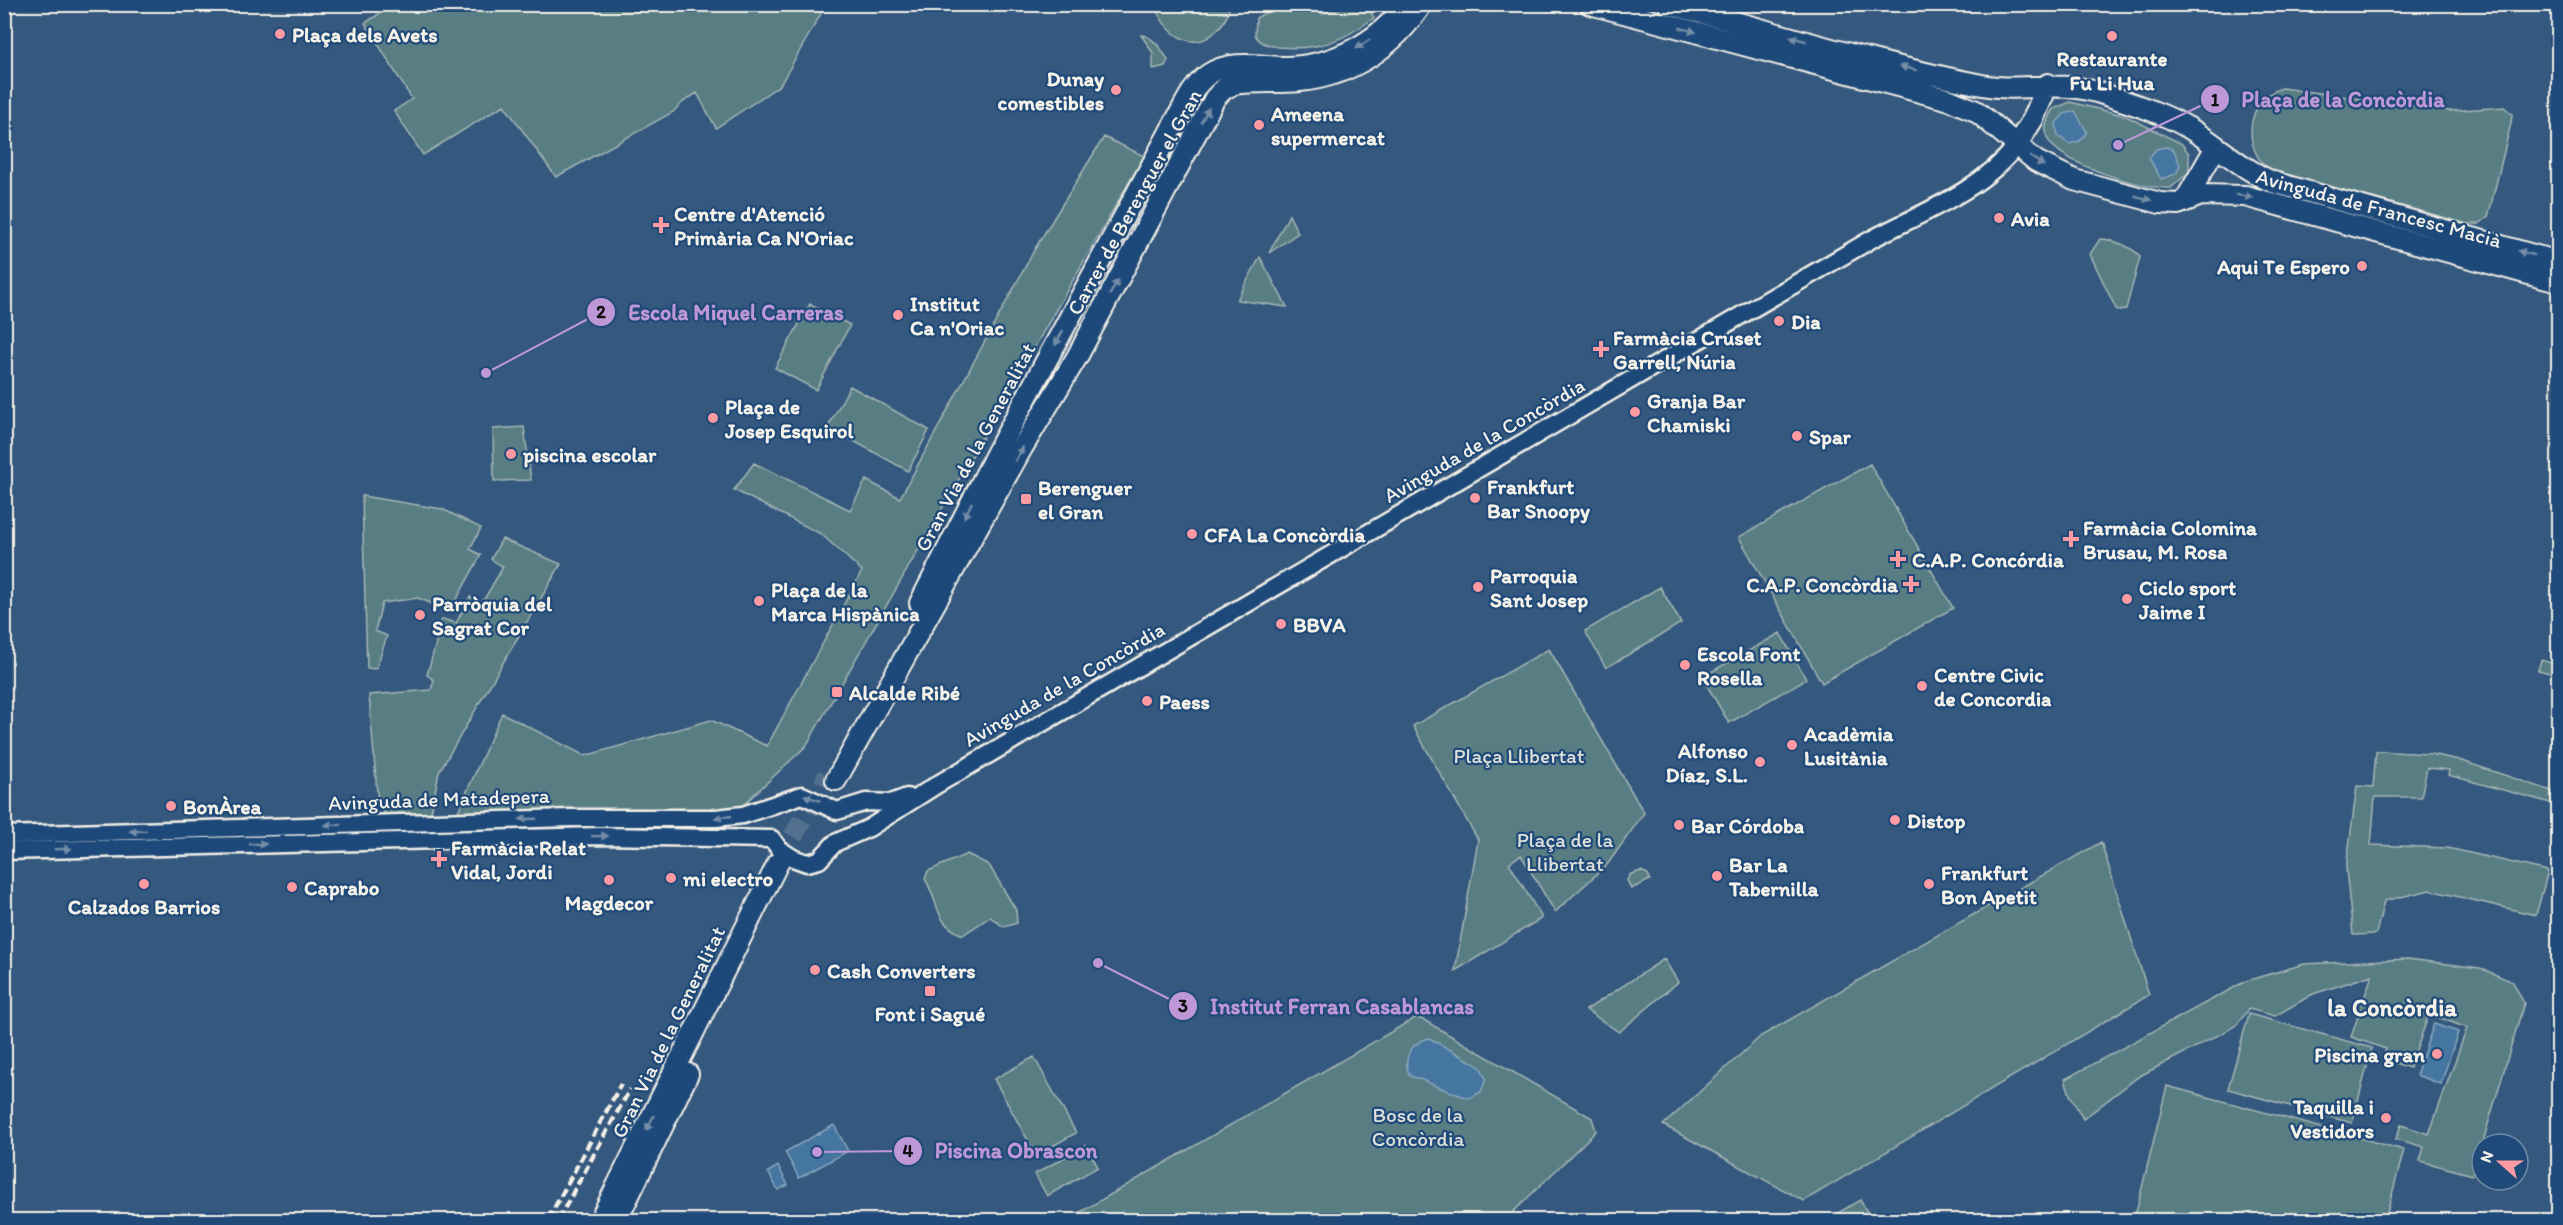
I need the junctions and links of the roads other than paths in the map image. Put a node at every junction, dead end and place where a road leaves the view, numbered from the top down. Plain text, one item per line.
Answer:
1 (1406, 4) edge
2 (1422, 4) edge
3 (1590, 4) edge
4 (1669, 4) edge
5 (2048, 84) junction
6 (2016, 146) junction
7 (2216, 147) junction
8 (2186, 199) junction
9 (2559, 262) edge
10 (2559, 282) edge
11 (1077, 357) joint
12 (938, 784) junction
13 (866, 802) joint
14 (4, 835) edge
15 (4, 851) edge
16 (819, 860) joint
17 (600, 1221) edge
18 (617, 1221) edge

1 -> 11 main road, Gran Via de la Generalitat
11 -> 2 main road, Carrer de Berenguer el Gran
3 -> 6 main road, Avinguda de Francesc Macià
5 -> 4 main road, Avinguda de Francesc Macià
5 - 6 main road
5 - 7 main road, Avinguda de Francesc Macià
6 -> 8 main road, Avinguda de Francesc Macià
6 - 12 street, Avinguda de la Concòrdia
7 - 8 main road
9 -> 7 main road, Avinguda de Francesc Macià
8 -> 10 main road, Avinguda de Francesc Macià
12 - 13 street, Avinguda de la Concòrdia
12 - 16 street, Avinguda de la Concòrdia
13 -> 14 street, Avinguda de Matadepera
15 -> 16 street, Avinguda de Matadepera
18 -> 17 main road, Gran Via de la Generalitat

